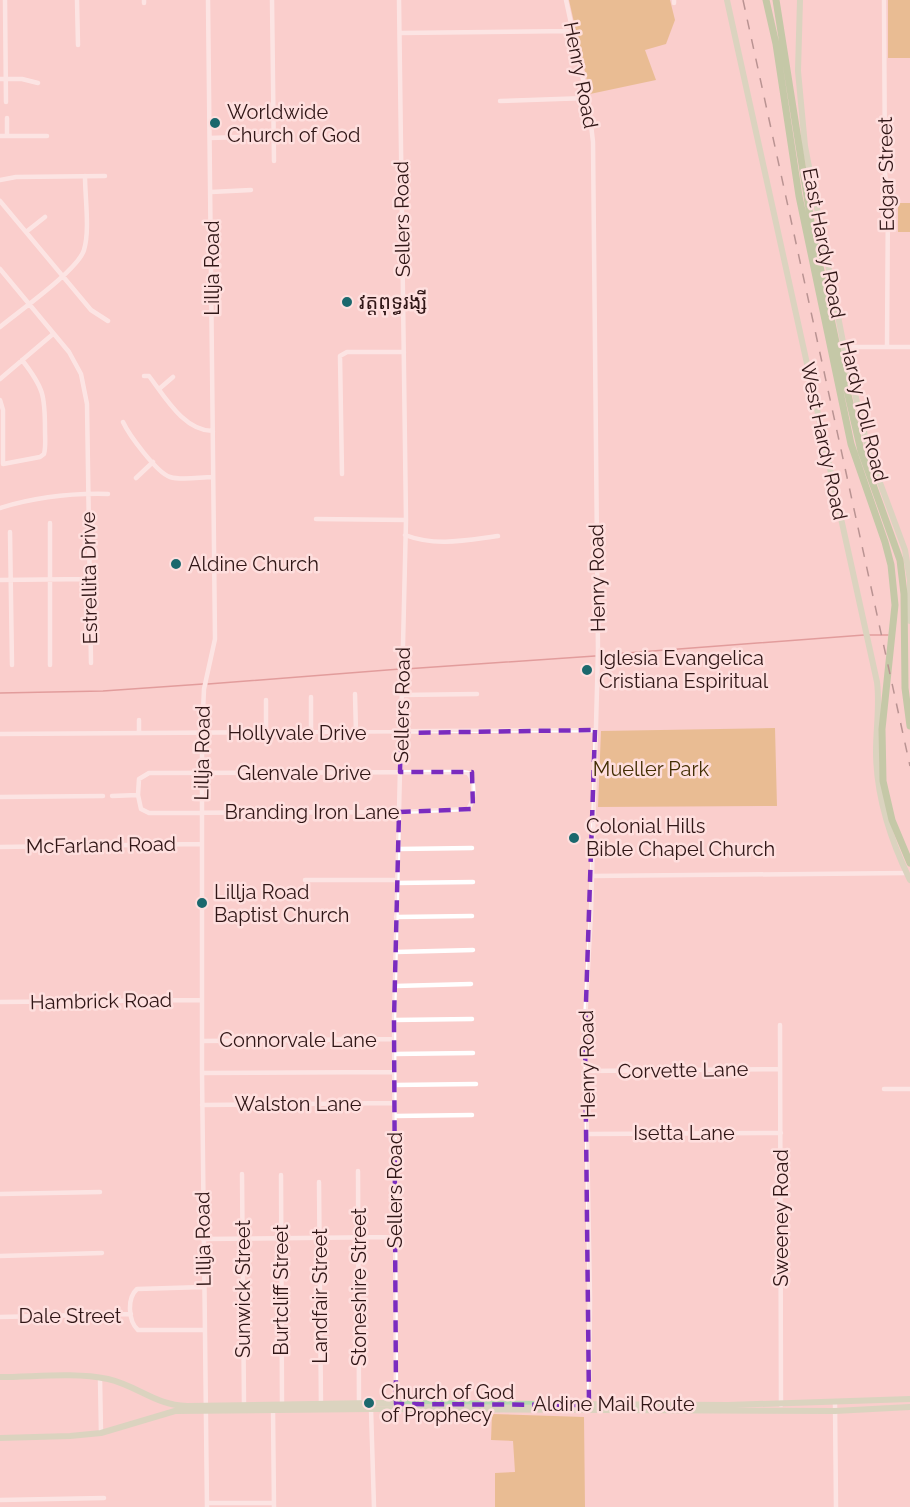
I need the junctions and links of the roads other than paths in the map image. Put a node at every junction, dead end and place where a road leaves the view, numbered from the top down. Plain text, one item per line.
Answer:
1 (5, 0) edge
2 (77, 0) edge
3 (208, 0) edge
4 (272, 0) edge
5 (399, 0) edge
6 (566, 0) edge
7 (727, 0) edge
8 (766, 0) edge
9 (776, 0) edge
10 (800, 0) edge
11 (884, 0) edge
12 (3, 24) edge
13 (573, 31) junction
14 (400, 33) junction
15 (78, 45) dead end
16 (3, 79) edge
17 (38, 83) dead end
18 (587, 98) junction
19 (500, 101) dead end
20 (6, 102) dead end
21 (6, 118) dead end
22 (0, 136) edge
23 (7, 136) junction
24 (47, 136) dead end
25 (274, 136) junction
26 (210, 138) junction
27 (274, 161) dead end
28 (85, 176) junction
29 (105, 176) dead end
30 (0, 180) edge
31 (251, 190) dead end
32 (211, 192) junction
33 (0, 201) edge
34 (45, 217) dead end
35 (26, 232) junction
36 (1, 272) edge
37 (63, 275) junction
38 (28, 304) junction
39 (108, 321) dead end
40 (0, 327) edge
41 (53, 334) junction
42 (844, 347) junction
43 (887, 347) junction
44 (910, 347) edge
45 (404, 352) junction
46 (22, 360) junction
47 (144, 376) dead end
48 (173, 377) dead end
49 (0, 379) edge
50 (159, 389) junction
51 (0, 400) edge
52 (123, 422) dead end
53 (213, 431) junction
54 (153, 462) junction
55 (342, 474) dead end
56 (213, 477) junction
57 (136, 478) dead end
58 (88, 494) junction
59 (108, 494) dead end
60 (0, 508) edge
61 (316, 519) dead end
62 (406, 520) junction
63 (50, 523) dead end
64 (10, 532) dead end
65 (405, 535) junction
66 (498, 536) dead end
67 (50, 579) junction
68 (89, 579) junction
69 (0, 580) edge
70 (10, 580) junction
71 (907, 620) edge
72 (91, 663) dead end
73 (12, 665) dead end
74 (50, 665) dead end
75 (477, 693) dead end
76 (355, 694) dead end
77 (402, 695) junction
78 (310, 697) dead end
79 (266, 700) dead end
80 (139, 720) dead end
81 (910, 726) edge
82 (595, 730) junction
83 (139, 733) junction
84 (311, 733) junction
85 (356, 733) junction
86 (401, 733) junction
87 (0, 734) edge
88 (202, 734) junction
89 (266, 734) junction
90 (400, 772) junction
91 (201, 773) junction
92 (472, 790) joint
93 (112, 795) dead end
94 (138, 795) junction
95 (103, 796) dead end
96 (0, 797) edge
97 (399, 812) junction
98 (201, 813) junction
99 (201, 844) junction
100 (0, 847) edge
101 (472, 848) dead end
102 (398, 849) junction
103 (910, 863) edge
104 (906, 873) junction
105 (592, 876) junction
106 (305, 880) dead end
107 (910, 880) edge
108 (397, 881) junction
109 (473, 882) dead end
110 (472, 916) dead end
111 (396, 917) junction
112 (473, 950) dead end
113 (396, 952) junction
114 (471, 984) dead end
115 (395, 986) junction
116 (202, 1000) junction
117 (0, 1002) edge
118 (472, 1019) dead end
119 (394, 1020) junction
120 (780, 1025) dead end
121 (394, 1039) junction
122 (202, 1041) junction
123 (473, 1053) dead end
124 (394, 1054) junction
125 (780, 1069) junction
126 (586, 1071) junction
127 (394, 1072) junction
128 (202, 1073) junction
129 (476, 1084) dead end
130 (394, 1085) junction
131 (884, 1089) dead end
132 (910, 1089) edge
133 (394, 1103) junction
134 (202, 1105) junction
135 (395, 1116) junction
136 (472, 1116) dead end
137 (781, 1133) junction
138 (588, 1134) junction
139 (358, 1171) dead end
140 (242, 1174) dead end
141 (281, 1175) dead end
142 (319, 1182) dead end
143 (99, 1192) dead end
144 (0, 1194) edge
145 (320, 1237) junction
146 (358, 1237) junction
147 (395, 1237) junction
148 (243, 1238) junction
149 (282, 1238) junction
150 (203, 1239) junction
151 (102, 1253) dead end
152 (0, 1256) edge
153 (204, 1287) junction
154 (131, 1314) junction
155 (0, 1317) edge
156 (204, 1330) junction
157 (0, 1377) edge
158 (100, 1378) junction
159 (910, 1399) edge
160 (888, 1400) junction
161 (835, 1402) junction
162 (359, 1403) junction
163 (781, 1403) junction
164 (282, 1404) junction
165 (244, 1405) junction
166 (396, 1406) junction
167 (321, 1407) junction
168 (759, 1407) junction
169 (910, 1407) edge
170 (205, 1408) junction
171 (589, 1408) junction
172 (889, 1408) junction
173 (371, 1409) junction
174 (273, 1410) junction
175 (782, 1411) junction
176 (836, 1411) junction
177 (101, 1433) junction
178 (0, 1438) edge
179 (104, 1498) dead end
180 (0, 1500) edge
181 (207, 1505) edge
182 (274, 1505) edge
183 (374, 1507) edge
184 (836, 1507) edge

1 - 12 street
2 - 15 street
3 - 26 street, Lillja Road
4 - 25 street
5 - 14 street, Sellers Road
6 - 13 street, Henry Road
7 - 104 main road, West Hardy Road
8 - 103 highway, Hardy Toll Road
9 - 71 highway, Hardy Toll Road
10 - 42 main road, East Hardy Road
11 - 43 street, Edgar Street
12 - 16 street
13 - 14 street
13 - 18 street, Henry Road
14 - 45 street, Sellers Road
16 - 17 street
16 - 20 street
18 - 19 street
18 - 82 street, Henry Road
21 - 23 street
22 - 23 street
23 - 24 street
25 - 26 street
25 - 27 street
26 - 32 street, Lillja Road
28 - 29 street
28 - 30 street
28 - 37 street
31 - 32 street
32 - 53 street, Lillja Road
33 - 35 street
34 - 35 street
35 - 37 street
36 - 38 street, Estrellita Drive
37 - 38 street
37 - 39 street
38 - 40 street
38 - 41 street, Estrellita Drive
41 - 46 street
41 - 58 street, Estrellita Drive
42 - 43 street
42 - 71 main road, East Hardy Road
43 - 44 street
45 - 55 street
45 - 62 street, Sellers Road
46 - 49 street
46 - 51 street
47 - 50 street
48 - 50 street
50 - 53 street
52 - 54 street
53 - 56 street, Lillja Road
54 - 56 street
54 - 57 street
56 - 88 street, Lillja Road
58 - 59 street
58 - 60 street
58 - 68 street, Estrellita Drive
61 - 62 street
62 - 65 street, Sellers Road
63 - 67 street
64 - 70 street
65 - 66 street
65 - 77 street, Sellers Road
67 - 68 street
67 - 70 street
67 - 74 street
68 - 72 street, Estrellita Drive
69 - 70 street
70 - 73 street
71 - 81 highway, Hardy Toll Road
75 - 77 street
76 - 85 street
77 - 86 street, Sellers Road
78 - 84 street
79 - 89 street
80 - 83 street
82 - 86 street, Hollyvale Drive
82 - 105 street, Henry Road
83 - 87 street, Hollyvale Drive
83 - 88 street, Hollyvale Drive
84 - 85 street, Hollyvale Drive
84 - 89 street, Hollyvale Drive
85 - 86 street, Hollyvale Drive
86 - 90 street, Sellers Road
88 - 89 street, Hollyvale Drive
88 - 91 street, Lillja Road
90 - 91 street, Glenvale Drive
90 - 92 street, Glenvale Drive
90 - 97 street, Sellers Road
91 - 94 street, Glenvale Drive
91 - 98 street, Lillja Road
92 - 97 street, Branding Iron Lane
93 - 94 street
94 - 98 street, Branding Iron Lane
95 - 96 street
97 - 98 street, Branding Iron Lane
97 - 102 street, Sellers Road
98 - 99 street, Lillja Road
99 - 100 street, McFarland Road
99 - 116 street, Lillja Road
101 - 102 street
102 - 108 street, Sellers Road
104 - 105 street
104 - 107 main road, West Hardy Road
105 - 126 street, Henry Road
106 - 108 street
108 - 109 street
108 - 111 street, Sellers Road
110 - 111 street
111 - 113 street, Sellers Road
112 - 113 street
113 - 115 street, Sellers Road
114 - 115 street
115 - 119 street, Sellers Road
116 - 117 street, Hambrick Road
116 - 122 street, Lillja Road
118 - 119 street
119 - 121 street, Sellers Road
120 - 125 street, Sweeney Road
121 - 122 street, Connorvale Lane
121 - 124 street, Sellers Road
122 - 128 street, Lillja Road
123 - 124 street
124 - 127 street, Sellers Road
125 - 126 street, Corvette Lane
125 - 137 street, Sweeney Road
126 - 138 street, Henry Road
127 - 128 street
127 - 130 street, Sellers Road
128 - 134 street, Lillja Road
129 - 130 street
130 - 133 street, Sellers Road
131 - 132 street
133 - 134 street, Walston Lane
133 - 135 street, Sellers Road
134 - 150 street, Lillja Road
135 - 136 street
135 - 147 street, Sellers Road
137 - 138 street, Isetta Lane
137 - 163 street, Sweeney Road
138 - 171 street, Henry Road
139 - 146 street, Stoneshire Street
140 - 148 street, Sunwick Street
141 - 149 street, Burtcliff Street
142 - 145 street, Landfair Street
143 - 144 street
145 - 146 street
145 - 149 street
145 - 167 street, Landfair Street
146 - 147 street
146 - 162 street, Stoneshire Street
147 - 166 street, Sellers Road
148 - 149 street
148 - 150 street
148 - 165 street, Sunwick Street
149 - 164 street, Burtcliff Street
150 - 153 street, Lillja Road
151 - 152 street
153 - 154 street
153 - 156 street, Lillja Road
154 - 155 street, Dale Street
154 - 156 street, Dale Street
156 - 170 street, Lillja Road
157 - 158 main road, Aldine Mail Route
158 - 170 main road, Aldine Mail Route
158 - 177 street
159 - 160 main road, Aldine Mail Route
160 - 161 main road, Aldine Mail Route
160 - 172 main road
161 - 163 main road, Aldine Mail Route
161 - 176 street
162 - 166 main road, Aldine Mail Route
162 - 167 main road, Aldine Mail Route
163 - 168 main road, Aldine Mail Route
163 - 175 street, Sweeney Road
164 - 165 main road, Aldine Mail Route
164 - 167 main road, Aldine Mail Route
165 - 170 main road, Aldine Mail Route
166 - 171 main road, Aldine Mail Route
166 - 173 main road, Aldine Mail Route
167 - 173 main road, Aldine Mail Route
167 - 174 main road, Aldine Mail Route
168 - 171 main road, Aldine Mail Route
168 - 175 main road, Aldine Mail Route
169 - 172 main road, Aldine Mail Route
170 - 174 main road, Aldine Mail Route
170 - 177 main road, Aldine Mail Route
170 - 181 street, Lillja Road
172 - 176 main road, Aldine Mail Route
173 - 183 street
174 - 182 street
175 - 176 main road, Aldine Mail Route
176 - 184 street
177 - 178 main road, Aldine Mail Route
179 - 180 street
181 - 182 street

